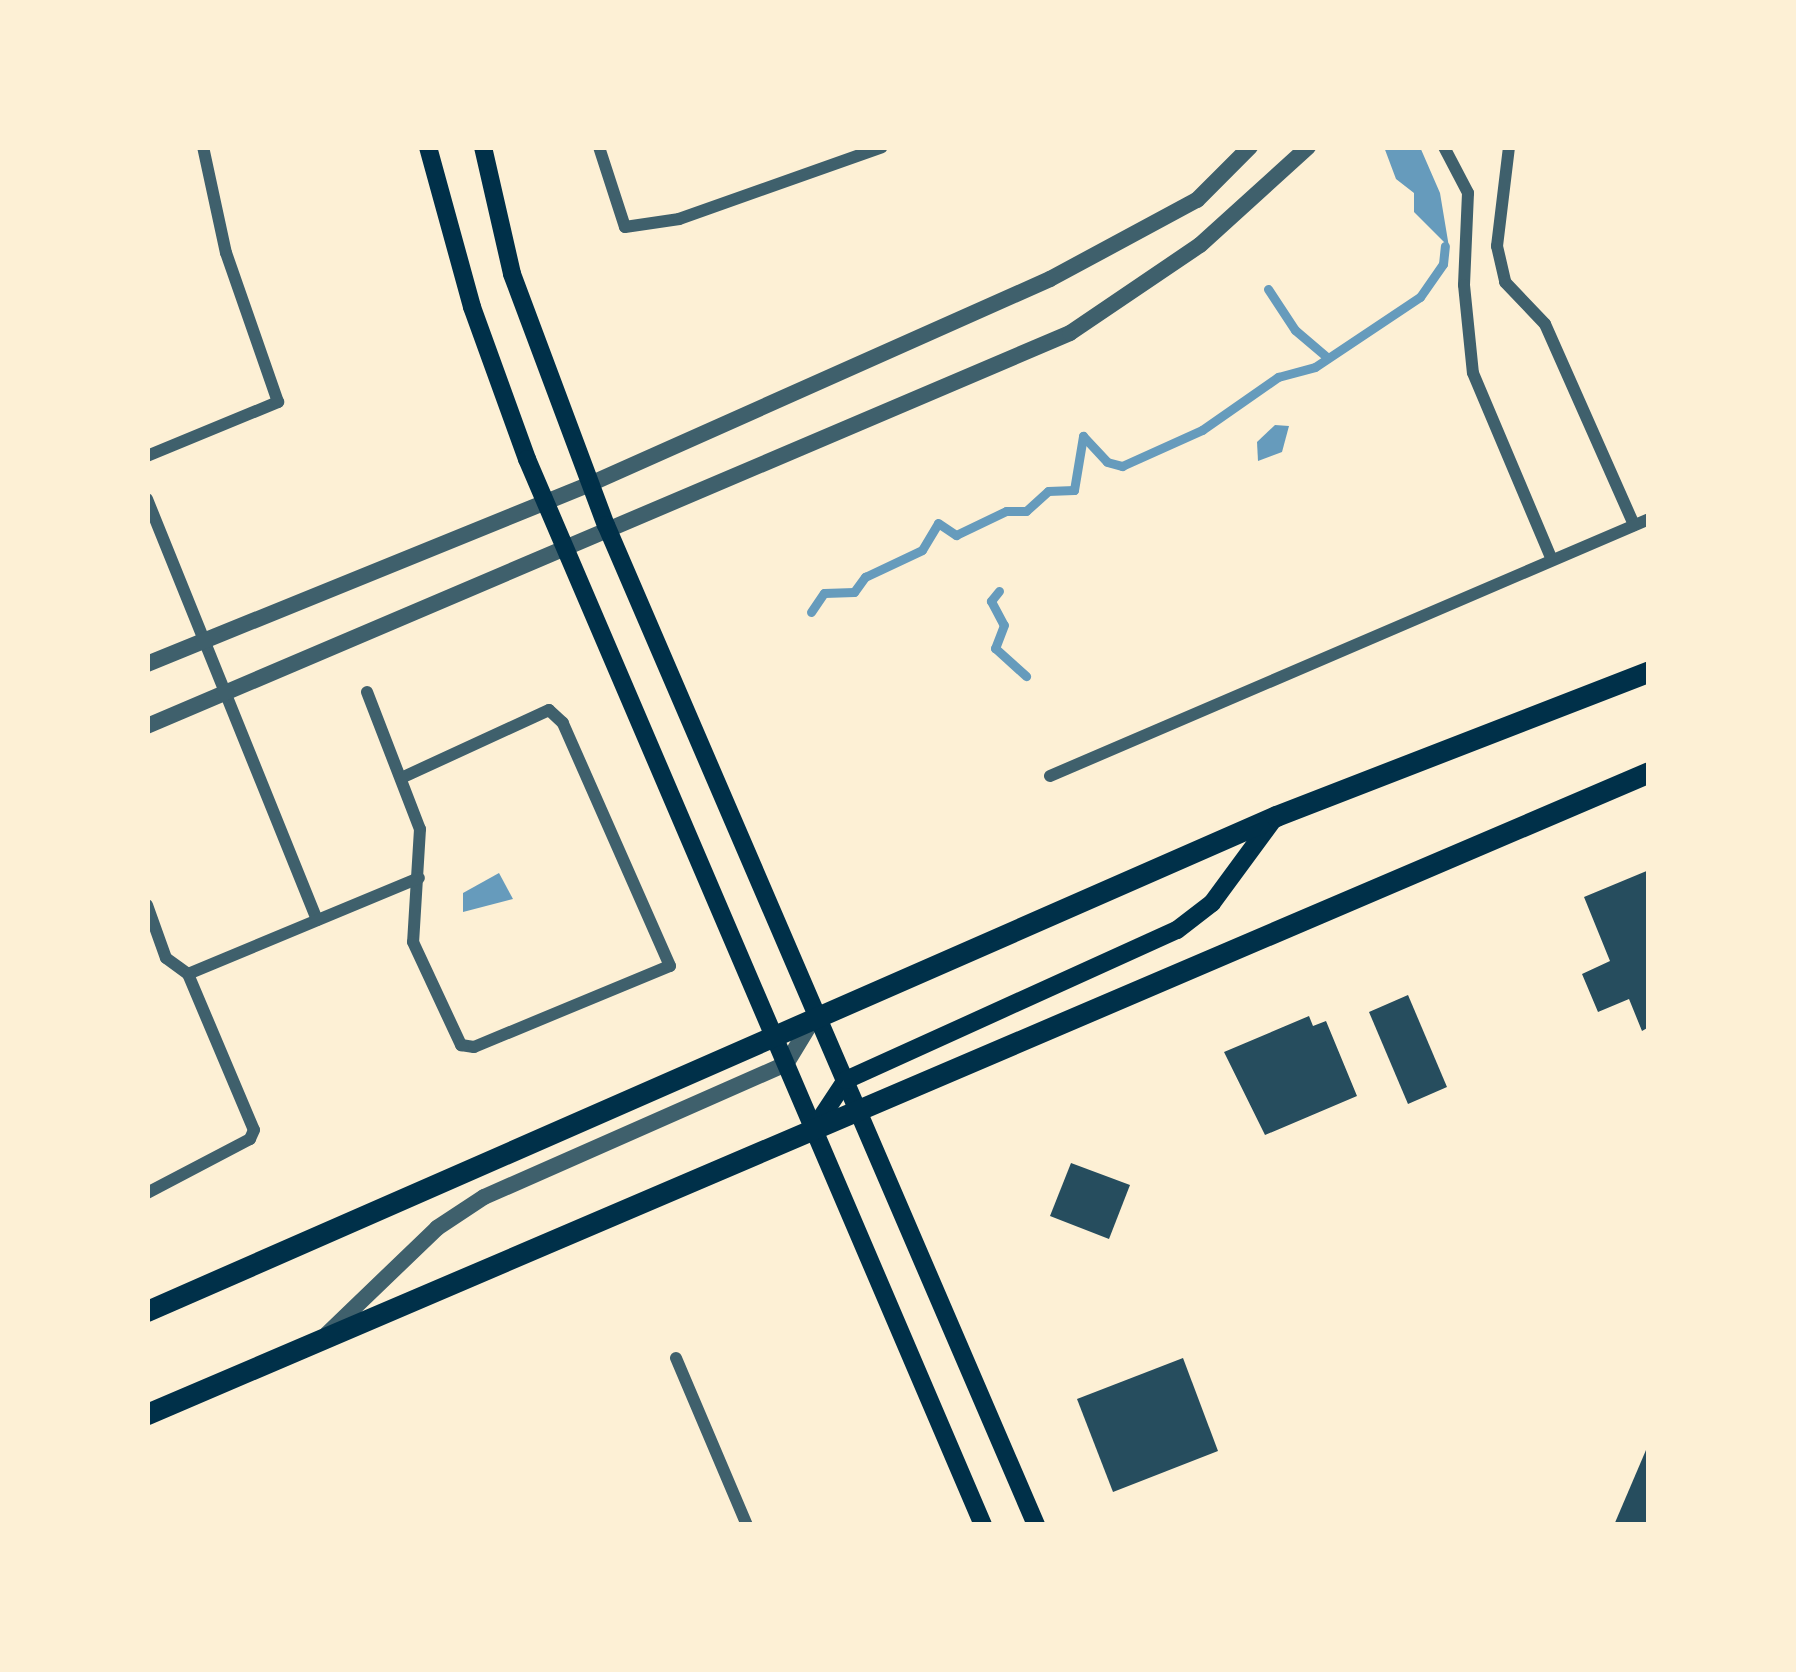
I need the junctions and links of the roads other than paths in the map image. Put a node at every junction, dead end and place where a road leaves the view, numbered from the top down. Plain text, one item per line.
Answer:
1 (203, 147) edge
2 (428, 147) edge
3 (483, 147) edge
4 (599, 147) edge
5 (881, 147) edge
6 (1250, 147) edge
7 (1308, 147) edge
8 (1444, 147) edge
9 (1509, 147) edge
10 (147, 456) edge
11 (590, 484) junction
12 (147, 499) edge
13 (544, 503) junction
14 (1649, 519) edge
15 (607, 525) junction
16 (1634, 525) junction
17 (561, 544) junction
18 (1552, 560) junction
19 (202, 641) junction
20 (147, 664) edge
21 (1649, 671) edge
22 (367, 692) dead end
23 (222, 694) junction
24 (147, 726) edge
25 (1649, 772) edge
26 (1050, 776) dead end
27 (401, 778) junction
28 (1276, 816) junction
29 (419, 878) junction
30 (147, 905) edge
31 (317, 920) junction
32 (188, 974) junction
33 (817, 1013) junction
34 (772, 1033) junction
35 (786, 1064) junction
36 (845, 1080) junction
37 (859, 1111) junction
38 (813, 1130) junction
39 (147, 1192) edge
40 (147, 1311) edge
41 (318, 1343) junction
42 (676, 1358) dead end
43 (147, 1414) edge
44 (747, 1525) edge
45 (983, 1525) edge
46 (1036, 1525) edge

1 - 10 street
2 - 13 main road
3 - 11 main road
4 - 5 street
6 - 11 street
7 - 15 street
8 - 18 street
9 - 16 street
11 - 13 street
11 - 15 main road
12 - 19 street
13 - 17 main road
13 - 19 street
14 - 16 street
15 - 17 street
15 - 33 main road
16 - 18 street
17 - 23 street
17 - 34 main road
18 - 26 street
19 - 20 street
19 - 23 street
21 - 28 main road
22 - 27 street
23 - 24 street
23 - 31 street
25 - 37 main road
27 - 29 street
27 - 29 street
28 - 33 main road
28 - 36 main road
29 - 31 street
30 - 32 street
31 - 32 street
32 - 39 street
33 - 34 main road
33 - 35 street
33 - 36 main road
34 - 35 main road
34 - 40 main road
35 - 38 main road
35 - 41 street
36 - 37 main road
36 - 38 main road
37 - 38 main road
37 - 46 main road
38 - 41 main road
38 - 45 main road
41 - 43 main road
42 - 44 street

